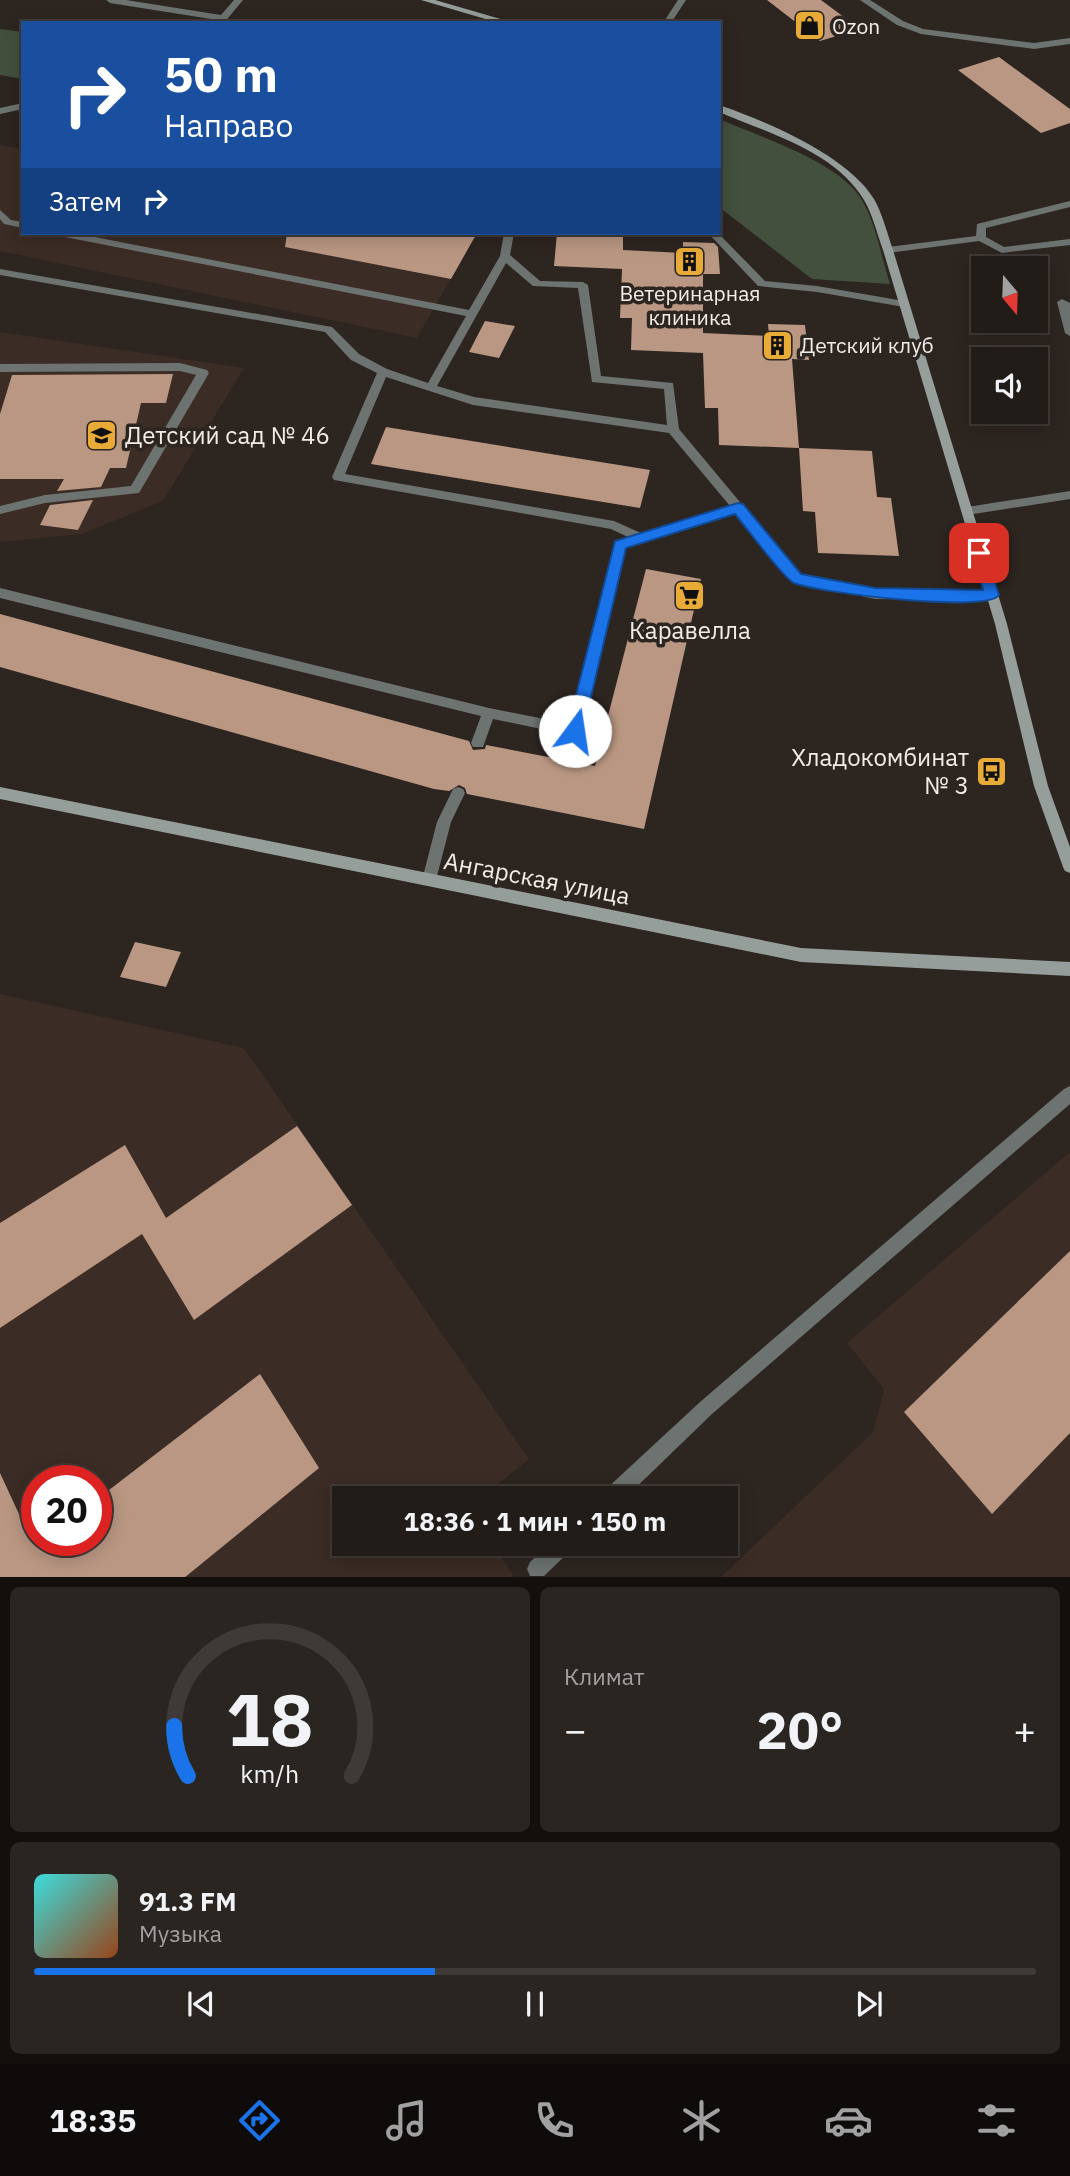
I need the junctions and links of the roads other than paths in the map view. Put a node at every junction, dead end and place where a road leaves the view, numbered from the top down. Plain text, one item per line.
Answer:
1 (110, 0) edge
2 (239, 0) edge
3 (425, 0) edge
4 (682, 0) edge
5 (864, 0) edge
6 (221, 20) edge
7 (503, 21) edge
8 (668, 21) edge
9 (1070, 41) edge
10 (21, 106) edge
11 (721, 109) edge
12 (0, 111) edge
13 (1070, 204) edge
14 (0, 214) edge
15 (21, 225) edge
16 (70, 235) edge
17 (509, 235) edge
18 (715, 235) edge
19 (981, 238) junction
20 (1070, 242) edge
21 (888, 250) junction
22 (505, 256) junction
23 (0, 272) edge
24 (904, 304) junction
25 (1070, 308) edge
26 (473, 314) junction
27 (1070, 333) edge
28 (0, 368) edge
29 (383, 372) junction
30 (431, 387) junction
31 (673, 430) junction
32 (1070, 495) edge
33 (738, 508) junction
34 (0, 510) edge
35 (967, 511) junction
36 (642, 538) junction
37 (0, 593) edge
38 (992, 595) junction
39 (489, 713) junction
40 (478, 744) dead end
41 (0, 793) edge
42 (458, 793) dead end
43 (1070, 867) edge
44 (429, 880) junction
45 (1070, 969) edge
46 (1070, 1094) edge
47 (624, 1486) edge
48 (551, 1556) edge
49 (537, 1569) dead end

1 - 6 lane
2 - 6 lane
3 - 7 main road
4 - 8 lane
5 - 9 lane
10 - 12 lane
11 - 21 main road
13 - 19 lane
14 - 15 lane
16 - 26 lane
17 - 22 lane
18 - 24 lane
19 - 20 lane
19 - 21 lane
21 - 24 main road
22 - 26 lane
22 - 31 lane
23 - 29 lane
24 - 35 main road
25 - 27 lane
26 - 30 lane
28 - 34 lane
29 - 30 lane
29 - 36 lane
30 - 31 lane
31 - 33 lane
32 - 35 lane
33 - 36 lane
33 - 38 lane
35 - 38 main road
36 - 39 lane
37 - 39 lane
38 - 43 main road
39 - 40 lane
41 - 44 main road, Ангарская улица
42 - 44 lane
44 - 45 main road, Ангарская улица
46 - 47 lane
48 - 49 lane

